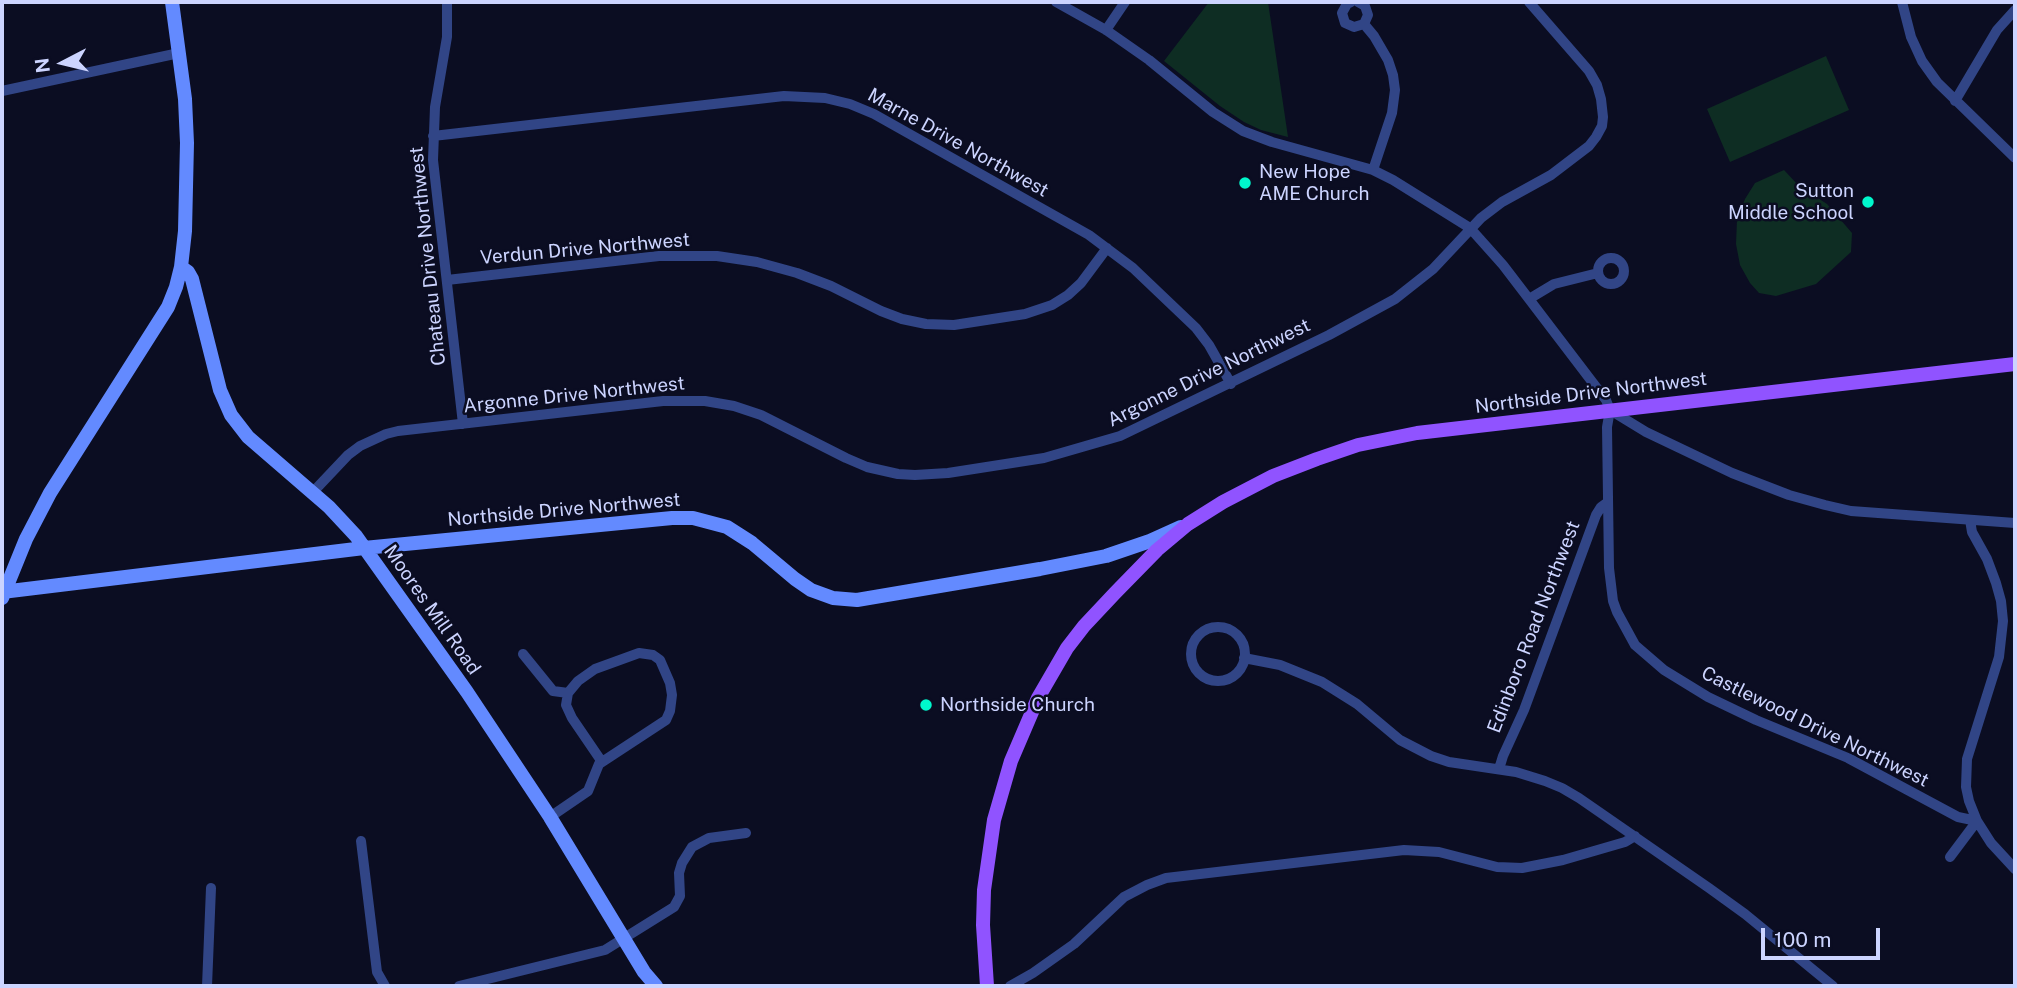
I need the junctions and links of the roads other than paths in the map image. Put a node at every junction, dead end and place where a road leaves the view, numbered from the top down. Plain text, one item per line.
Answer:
1 (172, 2) edge
2 (447, 2) edge
3 (1056, 2) edge
4 (1125, 2) edge
5 (1352, 2) edge
6 (1359, 2) edge
7 (1529, 2) edge
8 (1902, 2) edge
9 (2015, 10) edge
10 (1364, 24) junction
11 (1106, 30) junction
12 (179, 53) junction
13 (2, 91) edge
14 (1955, 101) junction
15 (433, 136) junction
16 (2015, 158) edge
17 (1373, 170) junction
18 (1470, 228) junction
19 (1107, 248) junction
20 (181, 267) junction
21 (1598, 273) dead end
22 (447, 280) junction
23 (1529, 299) junction
24 (2015, 365) edge
25 (1231, 383) junction
26 (1610, 410) junction
27 (463, 424) junction
28 (313, 492) junction
29 (1608, 502) junction
30 (1970, 520) junction
31 (2015, 523) edge
32 (1188, 524) junction
33 (365, 548) junction
34 (1124, 550) junction
35 (1105, 556) junction
36 (1143, 564) junction
37 (2, 594) edge
38 (1098, 612) junction
39 (523, 654) dead end
40 (1244, 658) junction
41 (568, 693) junction
42 (602, 762) junction
43 (1499, 769) junction
44 (550, 817) junction
45 (1977, 821) junction
46 (746, 833) dead end
47 (1635, 836) junction
48 (361, 841) dead end
49 (1950, 857) dead end
50 (2015, 869) edge
51 (211, 888) dead end
52 (625, 940) junction
53 (207, 986) edge
54 (385, 986) edge
55 (459, 986) edge
56 (656, 986) edge
57 (987, 986) edge
58 (995, 986) edge
59 (1010, 986) edge
60 (1833, 986) edge

1 - 12 street
2 - 15 street, Chateau Drive Northwest
3 - 11 street
4 - 11 street
5 - 10 street
6 - 10 street
7 - 18 street, Argonne Drive Northwest
8 - 14 street
9 - 14 street
10 - 17 street
11 - 17 street
12 - 13 street
12 - 20 street
14 - 16 street
15 - 19 street, Marne Drive Northwest
15 - 22 street, Chateau Drive Northwest
17 - 18 street
18 - 23 street
18 - 25 street, Argonne Drive Northwest
19 - 22 street, Verdun Drive Northwest
19 - 25 street, Marne Drive Northwest
20 - 28 street, Moores Mill Road
20 - 37 street
21 - 23 street
22 - 27 street, Chateau Drive Northwest
23 - 26 street
24 - 26 main road, Northside Drive Northwest
25 - 27 street, Argonne Drive Northwest
26 - 29 street, Castlewood Drive Northwest
26 - 30 street
26 - 32 main road, Northside Drive Northwest
27 - 28 street, Argonne Drive Northwest
28 - 33 street, Moores Mill Road
29 - 43 street, Edinboro Road Northwest
29 - 45 street, Castlewood Drive Northwest
30 - 31 street
30 - 45 street
32 - 34 street, Northside Drive Northwest
32 - 36 main road, Northside Drive Northwest
33 - 35 street, Northside Drive Northwest
33 - 37 street, Northside Drive Northwest
33 - 44 street, Moores Mill Road
34 - 35 street, Northside Drive Northwest
34 - 36 street
35 - 36 street, Northside Drive Northwest
36 - 38 main road
38 - 57 main road
38 - 58 main road
39 - 41 street
40 - 40 street
40 - 43 street
41 - 42 street
41 - 42 street
42 - 44 street
43 - 47 street
44 - 52 street, Moores Mill Road
45 - 49 street
45 - 50 street
46 - 52 street
47 - 59 street
47 - 60 street
48 - 54 street
51 - 53 street
52 - 55 street
52 - 56 street, Moores Mill Road

